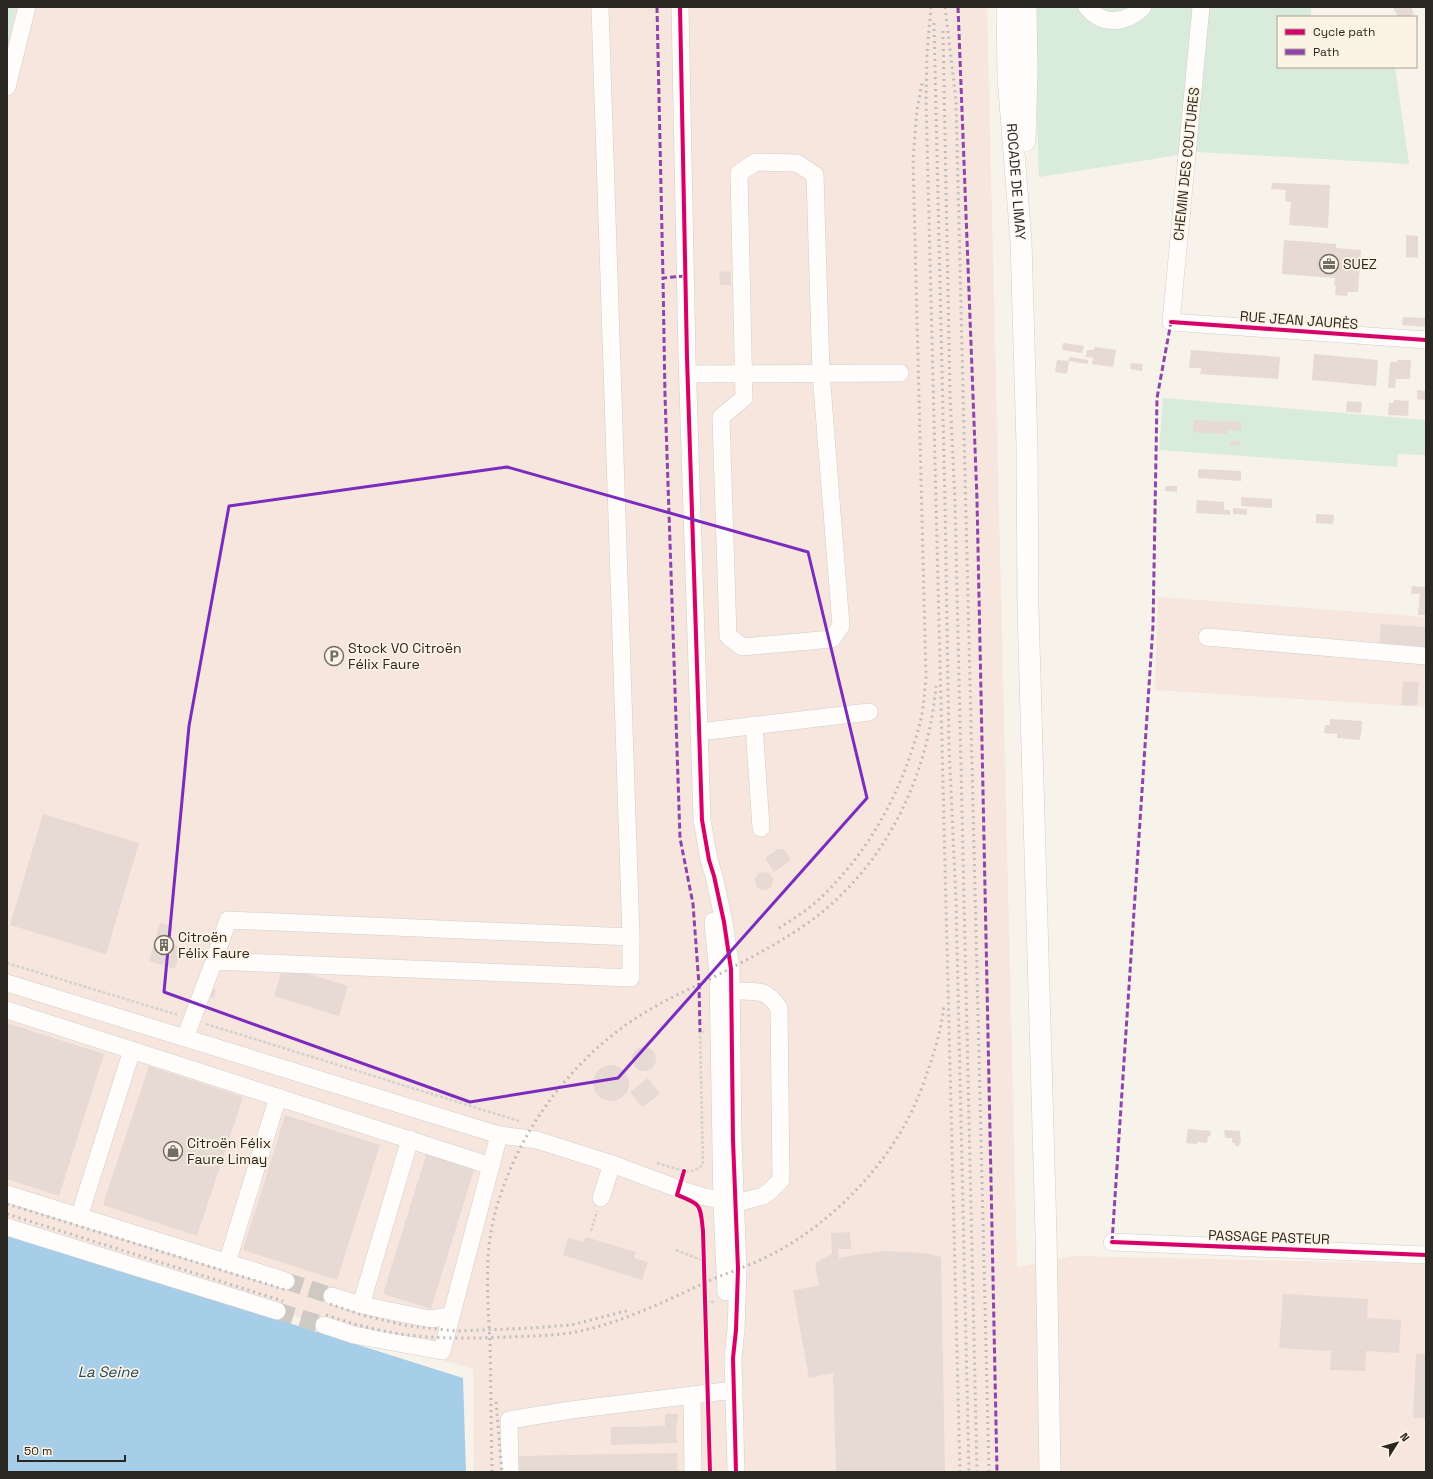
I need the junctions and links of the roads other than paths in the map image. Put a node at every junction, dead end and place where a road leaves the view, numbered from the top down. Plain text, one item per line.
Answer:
1 (27, 7) edge
2 (600, 7) edge
3 (680, 7) edge
4 (1007, 7) edge
5 (1026, 7) edge
6 (1087, 7) edge
7 (1143, 7) edge
8 (1201, 7) edge
9 (8, 78) edge
10 (1021, 241) junction
11 (1171, 322) joint
12 (1426, 340) edge
13 (820, 373) junction
14 (900, 373) dead end
15 (687, 374) junction
16 (744, 374) junction
17 (1207, 637) dead end
18 (1426, 656) edge
19 (869, 712) dead end
20 (754, 725) junction
21 (699, 732) junction
22 (761, 828) dead end
23 (708, 860) junction
24 (631, 937) junction
25 (214, 961) junction
26 (7, 983) edge
27 (731, 990) junction
28 (7, 1010) edge
29 (185, 1038) junction
30 (132, 1050) junction
31 (278, 1097) junction
32 (499, 1135) junction
33 (410, 1140) junction
34 (612, 1164) junction
35 (491, 1166) junction
36 (7, 1194) edge
37 (601, 1198) road end
38 (729, 1202) junction
39 (79, 1217) junction
40 (7, 1227) edge
41 (1112, 1242) dead end
42 (1426, 1255) edge
43 (227, 1263) junction
44 (286, 1281) tunnel mouth
45 (332, 1296) tunnel mouth
46 (361, 1305) junction
47 (277, 1311) tunnel mouth
48 (450, 1316) junction
49 (324, 1325) tunnel mouth
50 (734, 1390) junction
51 (692, 1395) junction
52 (510, 1472) edge
53 (693, 1472) edge
54 (736, 1472) edge
55 (1050, 1472) edge

1 - 9 street
2 - 24 street
3 - 15 street
4 - 10 main road, ROCADE DE LIMAY
5 - 10 main road, ROCADE DE LIMAY
6 - 7 street
8 - 11 street, CHEMIN DES COUTURES
10 - 55 main road
11 - 12 street, RUE JEAN JAURÈS
13 - 14 street
13 - 16 street
13 - 16 street
13 - 16 street
15 - 16 street
15 - 21 street
17 - 18 street
19 - 20 street
20 - 21 street
20 - 22 street
21 - 23 street
23 - 27 street
23 - 38 street
24 - 25 street
24 - 25 street
25 - 29 street
26 - 29 street
27 - 38 street
27 - 38 street
28 - 30 street
29 - 32 street
30 - 31 street
30 - 39 street
31 - 33 street
31 - 43 street
32 - 34 street
32 - 35 street
33 - 35 street
33 - 46 street
34 - 37 street
34 - 38 street
35 - 48 street
36 - 39 street
38 - 50 street
39 - 43 street
40 - 47 street
41 - 42 street, PASSAGE PASTEUR
43 - 44 street
45 - 46 street
46 - 48 street
48 - 49 street
50 - 51 street
50 - 54 street
51 - 52 street
51 - 53 street

